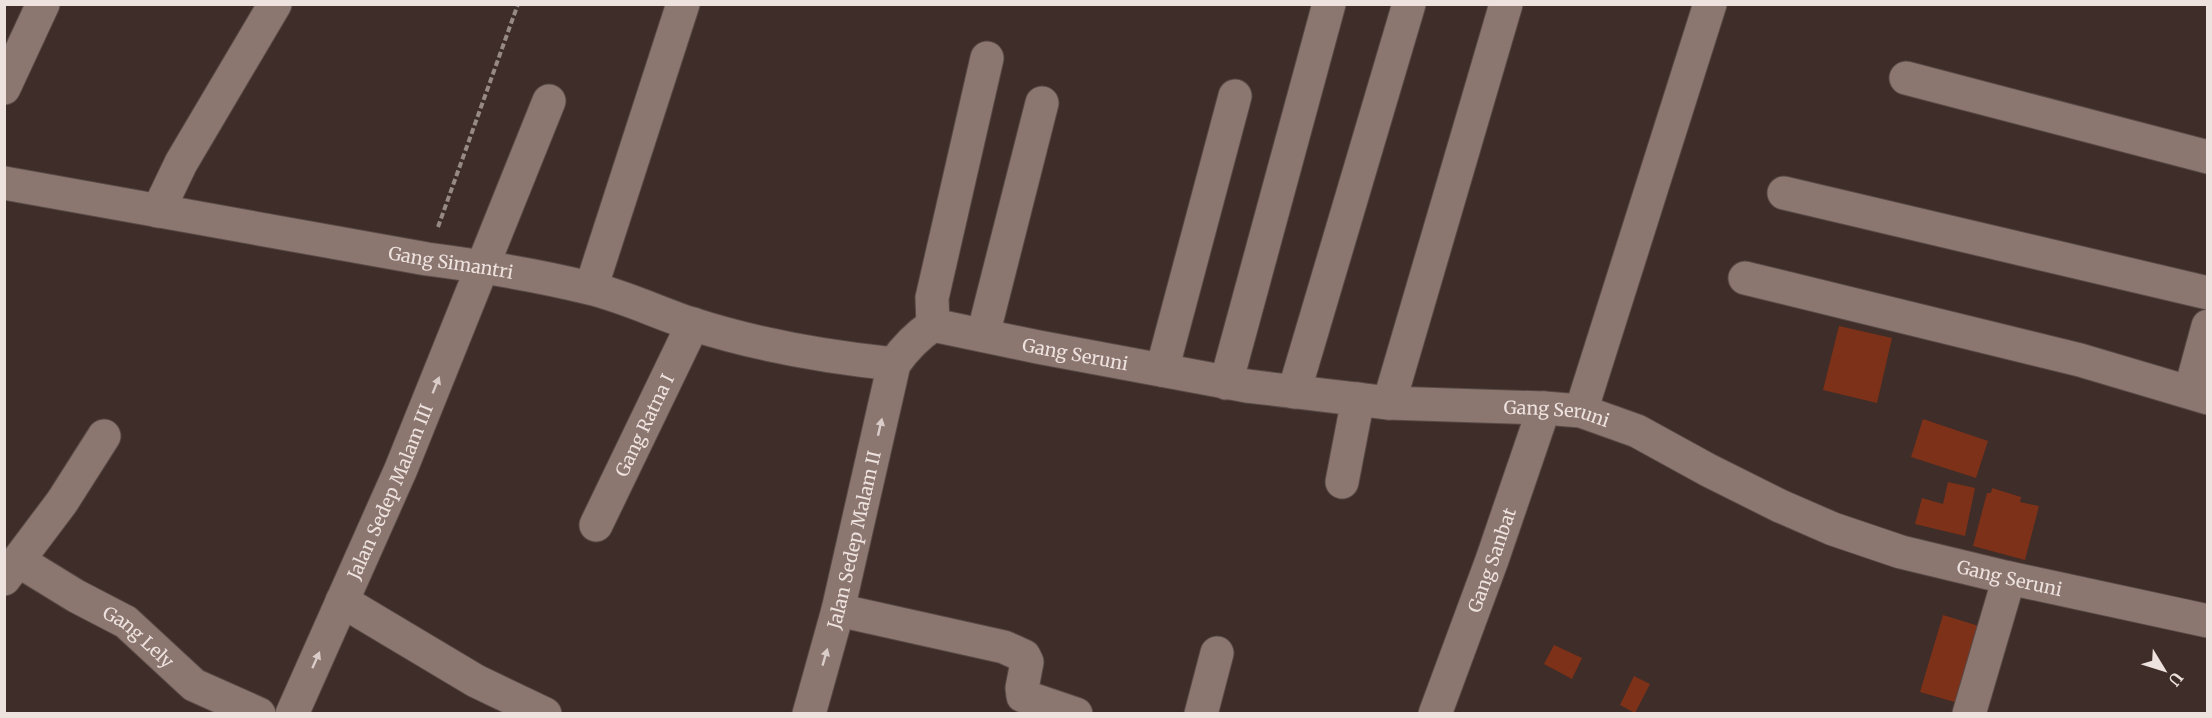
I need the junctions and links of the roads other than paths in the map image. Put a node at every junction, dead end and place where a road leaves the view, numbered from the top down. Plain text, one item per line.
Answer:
1 (43, 4) edge
2 (274, 4) edge
3 (683, 4) edge
4 (1329, 4) edge
5 (1409, 4) edge
6 (1506, 4) edge
7 (1710, 4) edge
8 (987, 58) dead end
9 (1906, 78) dead end
10 (4, 88) edge
11 (1235, 96) dead end
12 (549, 102) dead end
13 (1042, 103) dead end
14 (2208, 157) edge
15 (4, 183) edge
16 (1784, 193) dead end
17 (158, 212) junction
18 (483, 267) junction
19 (1745, 278) dead end
20 (591, 288) junction
21 (2208, 293) edge
22 (693, 324) junction
23 (933, 325) junction
24 (2208, 326) edge
25 (983, 335) junction
26 (894, 364) junction
27 (1162, 370) junction
28 (1226, 382) junction
29 (1294, 392) junction
30 (2199, 395) edge
31 (1358, 399) junction
32 (1389, 403) junction
33 (1545, 408) junction
34 (1581, 411) junction
35 (104, 436) dead end
36 (1342, 482) dead end
37 (596, 525) dead end
38 (12, 570) edge
39 (2009, 578) junction
40 (342, 601) junction
41 (838, 610) junction
42 (2208, 621) edge
43 (1217, 654) dead end
44 (258, 714) edge
45 (292, 714) edge
46 (546, 714) edge
47 (808, 714) edge
48 (1076, 714) edge
49 (1201, 714) edge
50 (1436, 714) edge
51 (1968, 714) edge

1 - 10 street
2 - 17 street
3 - 20 street
4 - 28 street
5 - 29 street
6 - 32 street
7 - 34 street
8 - 23 street
9 - 14 street
11 - 27 street
12 - 18 street, Jalan Sedep Malam III
13 - 25 street
15 - 17 street, Gang Simantri
16 - 21 street
17 - 18 street, Gang Simantri
18 - 20 street, Gang Simantri
40 -> 18 street, Jalan Sedep Malam III
19 - 30 street
20 - 22 street, Gang Simantri
22 - 26 street, Gang Simantri
22 - 37 street, Gang Ratna I
23 - 25 street, Gang Seruni
23 - 26 street
24 - 30 street
25 - 27 street, Gang Seruni
41 -> 26 street, Jalan Sedep Malam II
27 - 28 street, Gang Seruni
28 - 29 street, Gang Seruni
29 - 31 street, Gang Seruni
31 - 32 street, Gang Seruni
31 - 36 street
32 - 33 street, Gang Seruni
33 - 34 street, Gang Seruni
33 - 50 street, Gang Sanbat
34 - 39 street, Gang Seruni
35 - 38 street
38 - 44 street, Gang Lely
39 - 42 street, Gang Seruni
39 - 51 street
45 -> 40 street, Jalan Sedep Malam III
40 - 46 street
47 -> 41 street, Jalan Sedep Malam II
41 - 48 street
43 - 49 street

